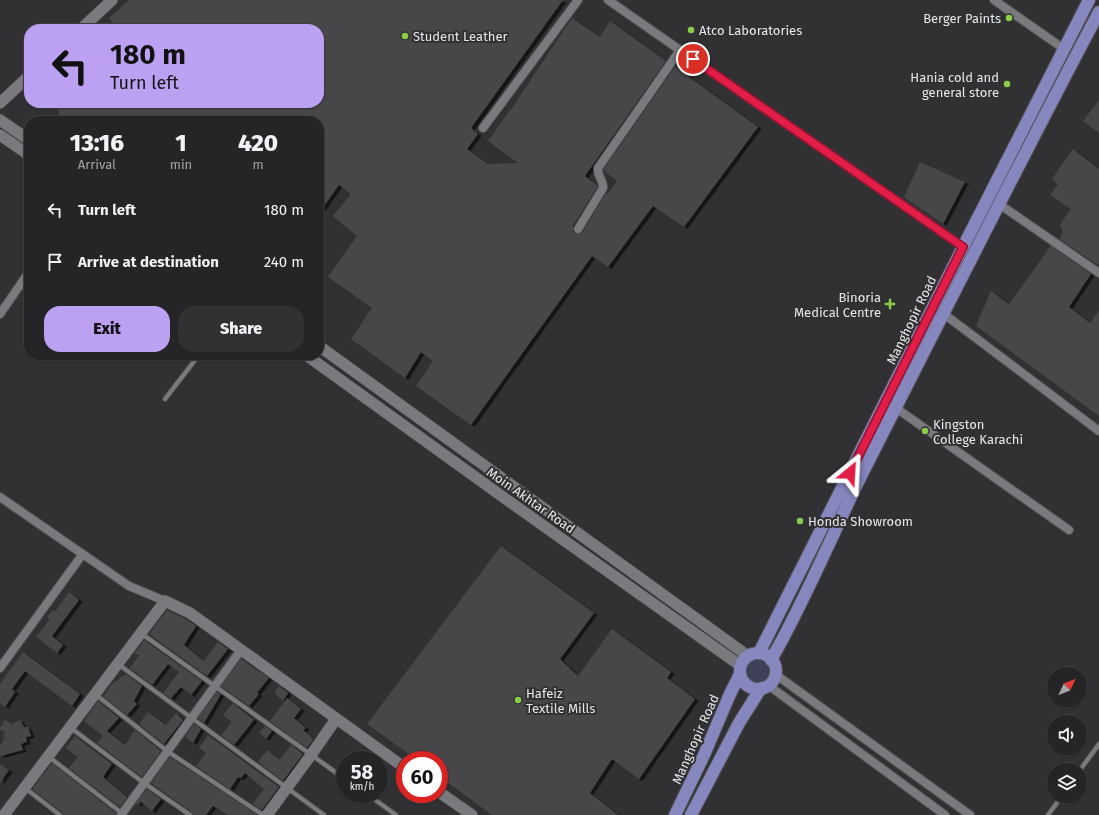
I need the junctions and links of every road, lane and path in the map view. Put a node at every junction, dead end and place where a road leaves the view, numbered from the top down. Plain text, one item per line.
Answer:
1 (112, 0) edge
2 (578, 0) edge
3 (608, 0) edge
4 (994, 0) edge
5 (1089, 0) edge
6 (1099, 12) edge
7 (86, 24) edge
8 (1064, 49) junction
9 (680, 50) junction
10 (24, 81) edge
11 (0, 103) edge
12 (0, 120) edge
13 (483, 128) dead end
14 (0, 135) edge
15 (24, 137) edge
16 (24, 152) edge
17 (999, 204) junction
18 (578, 228) dead end
19 (963, 247) junction
20 (1099, 272) edge
21 (24, 279) edge
22 (0, 314) edge
23 (944, 314) junction
24 (324, 350) edge
25 (195, 360) edge
26 (313, 360) edge
27 (165, 399) dead end
28 (896, 408) junction
29 (1099, 431) edge
30 (512, 485) junction
31 (0, 497) edge
32 (503, 497) junction
33 (1069, 530) dead end
34 (82, 555) junction
35 (164, 601) junction
36 (141, 633) junction
37 (242, 650) junction
38 (771, 660) junction
39 (747, 662) junction
40 (118, 663) junction
41 (0, 668) edge
42 (775, 674) junction
43 (214, 686) junction
44 (764, 687) junction
45 (95, 694) junction
46 (725, 706) junction
47 (742, 717) junction
48 (191, 718) junction
49 (336, 719) junction
50 (70, 727) junction
51 (1099, 744) edge
52 (167, 751) junction
53 (311, 755) junction
54 (48, 756) junction
55 (396, 762) edge
56 (1085, 763) edge
57 (336, 773) edge
58 (144, 783) junction
59 (24, 788) junction
60 (287, 788) junction
61 (448, 799) edge
62 (379, 803) edge
63 (1057, 803) edge
64 (123, 814) edge
65 (468, 814) edge
66 (4, 815) edge
67 (60, 815) edge
68 (190, 815) edge
69 (263, 815) edge
70 (267, 815) edge
71 (324, 815) edge
72 (396, 815) edge
73 (675, 815) edge
74 (691, 815) edge
75 (945, 815) edge
76 (970, 815) edge
77 (1048, 815) edge

1 - 7 main road
2 - 13 street
3 - 9 street
4 - 8 street
5 - 8 main road, Manghopir Road
6 - 17 main road
8 - 19 main road, Manghopir Road
9 - 18 street
9 - 19 street
10 - 11 main road
12 - 15 main road
14 - 16 main road
17 - 20 street
17 - 23 main road
19 - 39 main road, Manghopir Road
21 - 22 street
23 - 28 main road
23 - 29 street
24 - 30 main road, Moin Akhtar Road
25 - 27 lane
26 - 32 main road, Moin Akhtar Road
28 - 33 street
28 - 38 main road
30 - 32 main road
30 - 39 main road, Moin Akhtar Road
31 - 34 street
32 - 39 main road, Moin Akhtar Road
34 - 35 street
34 - 41 street
35 - 36 main road
35 - 37 main road
36 - 40 main road
36 - 43 lane
37 - 43 street
37 - 49 main road
38 - 39 main road
38 - 42 main road
39 - 44 main road
39 - 46 main road, Manghopir Road
40 - 45 main road
40 - 48 lane
42 - 44 main road
42 - 76 street
43 - 48 street
43 - 53 lane
44 - 47 main road
44 - 75 street
45 - 50 main road
45 - 52 lane
46 - 47 main road
46 - 73 main road, Manghopir Road
47 - 74 main road
48 - 52 street
48 - 60 lane
49 - 53 main road
49 - 55 main road
50 - 54 main road
50 - 58 lane
51 - 56 lane
52 - 58 street
52 - 69 lane
53 - 57 lane
53 - 60 main road
54 - 59 main road
54 - 64 lane
58 - 64 street
58 - 68 lane
59 - 66 main road
59 - 67 lane
60 - 70 main road
60 - 71 lane
61 - 65 main road
62 - 72 lane
63 - 77 lane

